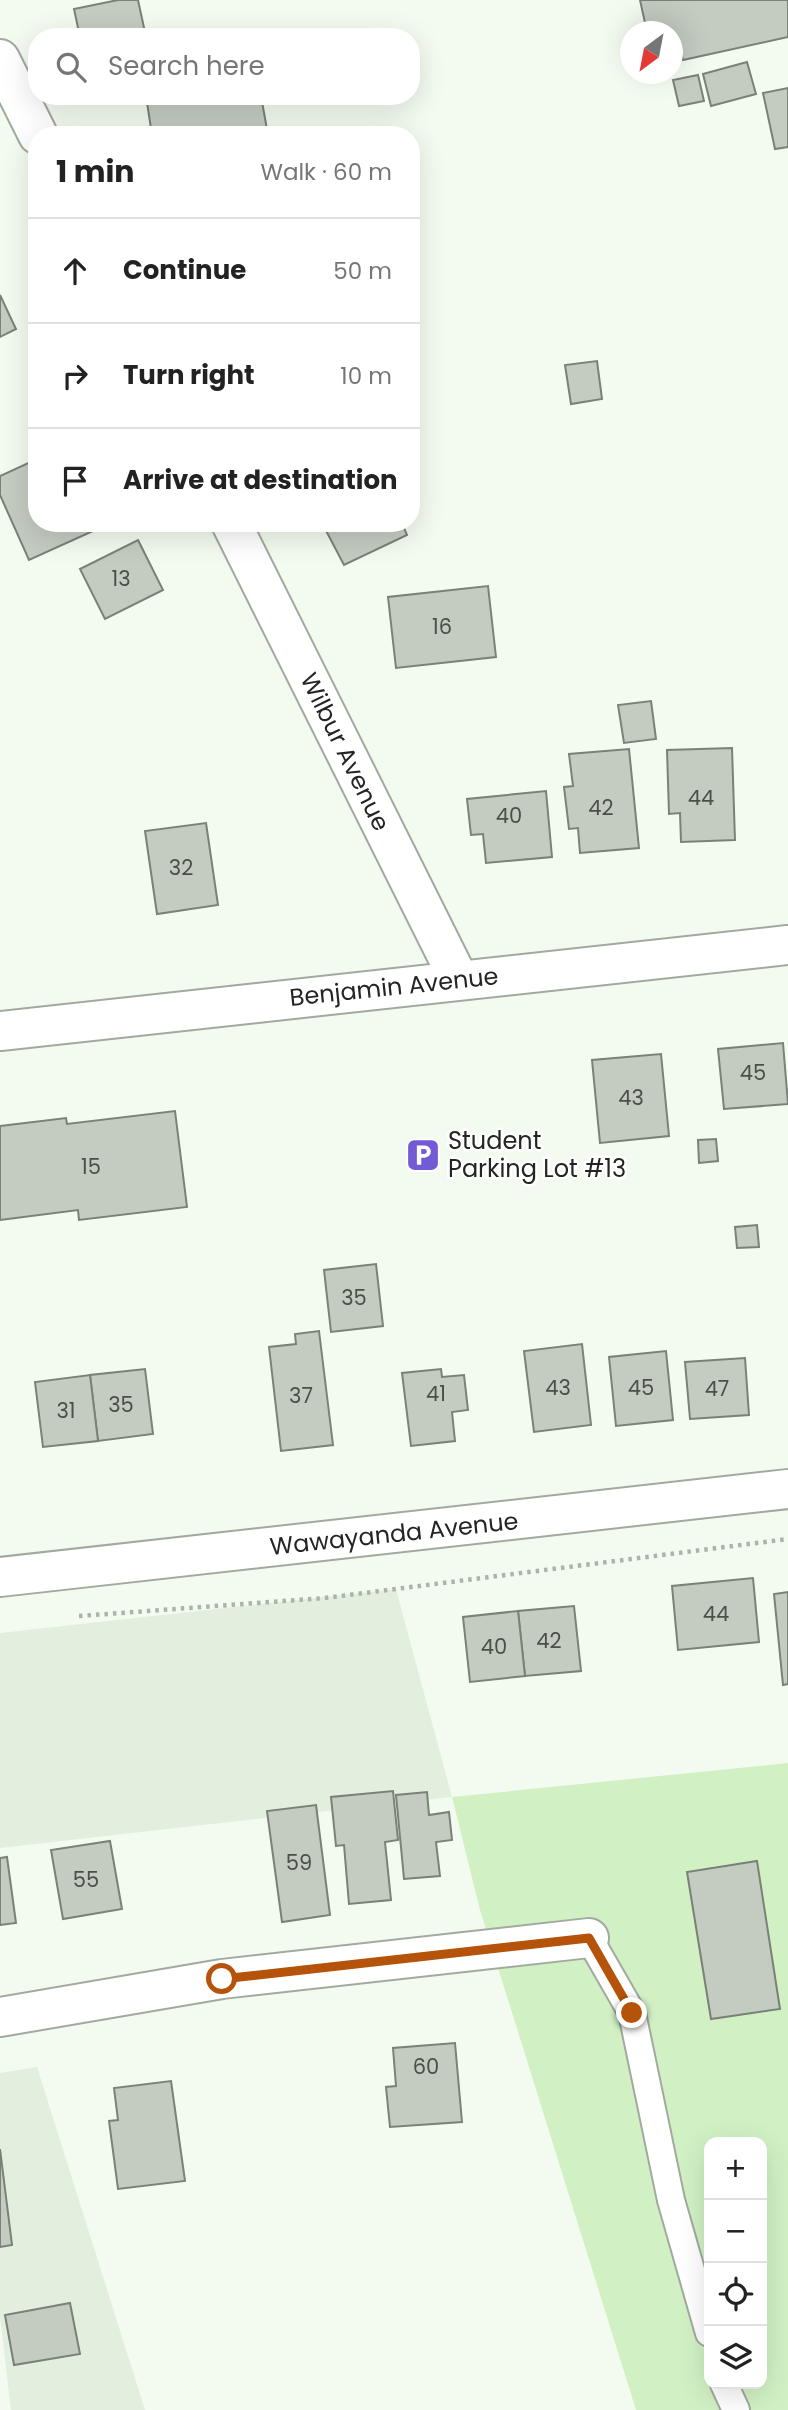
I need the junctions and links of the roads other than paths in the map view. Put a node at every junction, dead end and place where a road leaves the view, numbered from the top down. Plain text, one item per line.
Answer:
1 (0, 59) edge
2 (34, 126) edge
3 (235, 532) edge
4 (788, 945) edge
5 (459, 980) junction
6 (0, 1031) edge
7 (788, 1489) edge
8 (0, 1577) edge
9 (589, 1938) joint
10 (0, 2017) edge
11 (707, 2326) edge
12 (726, 2389) edge
13 (736, 2410) edge

1 - 2 street
3 - 5 street, Wilbur Avenue
4 - 5 street, Benjamin Avenue
5 - 6 street, Benjamin Avenue
7 - 8 street, Wawayanda Avenue
9 - 10 street
9 - 11 lane
12 - 13 lane

